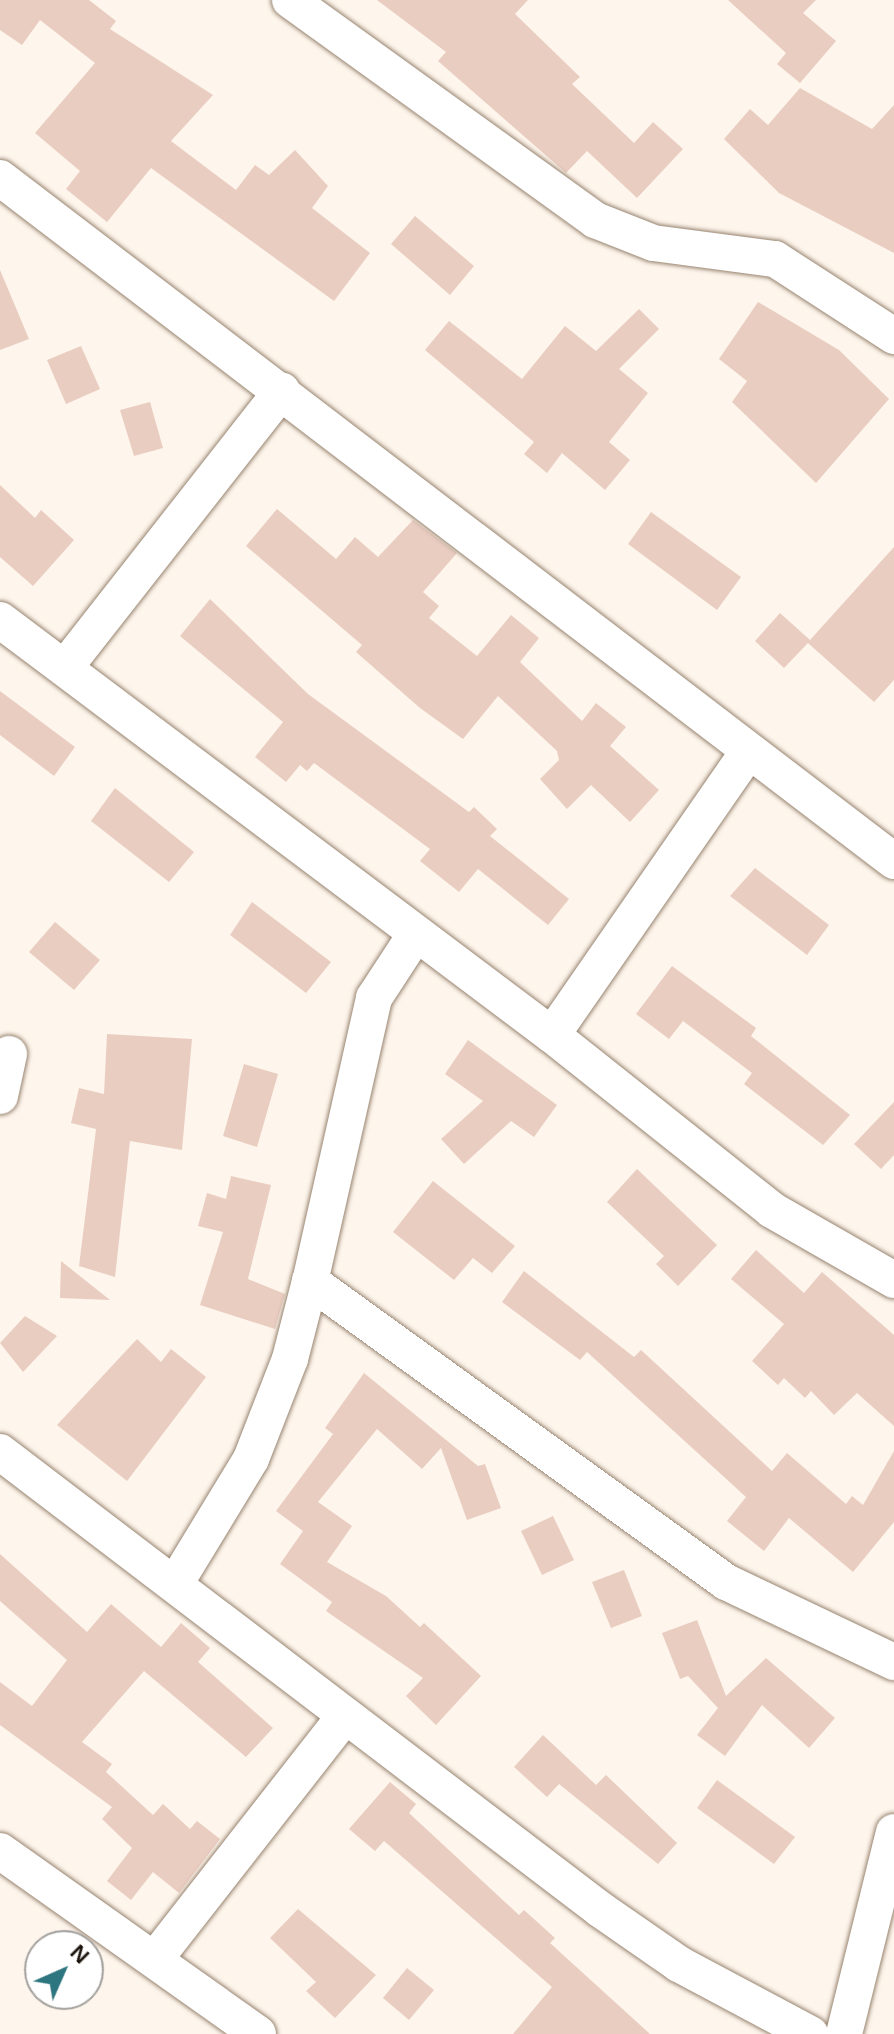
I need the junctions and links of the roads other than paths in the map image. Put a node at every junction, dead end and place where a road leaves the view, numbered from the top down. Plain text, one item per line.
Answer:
1 (290, 0) edge
2 (0, 178) edge
3 (894, 336) edge
4 (282, 391) junction
5 (0, 620) edge
6 (66, 666) junction
7 (748, 752) junction
8 (894, 861) edge
9 (415, 935) junction
10 (552, 1035) junction
11 (9, 1054) dead end
12 (0, 1096) edge
13 (894, 1280) edge
14 (310, 1281) junction
15 (0, 1452) edge
16 (175, 1584) junction
17 (894, 1662) edge
18 (343, 1718) junction
19 (894, 1832) edge
20 (0, 1851) edge
21 (155, 1959) junction
22 (258, 2034) edge
23 (810, 2034) edge
24 (844, 2034) edge

1 - 3 street
2 - 4 street
4 - 6 street
4 - 7 street
5 - 6 street
6 - 9 street
7 - 8 street
7 - 10 street
9 - 10 street
9 - 14 street
10 - 13 street
11 - 12 street
14 - 16 street
14 - 17 street
15 - 16 street
16 - 18 street
18 - 21 street
18 - 23 street
19 - 24 street
20 - 21 street
21 - 22 street

